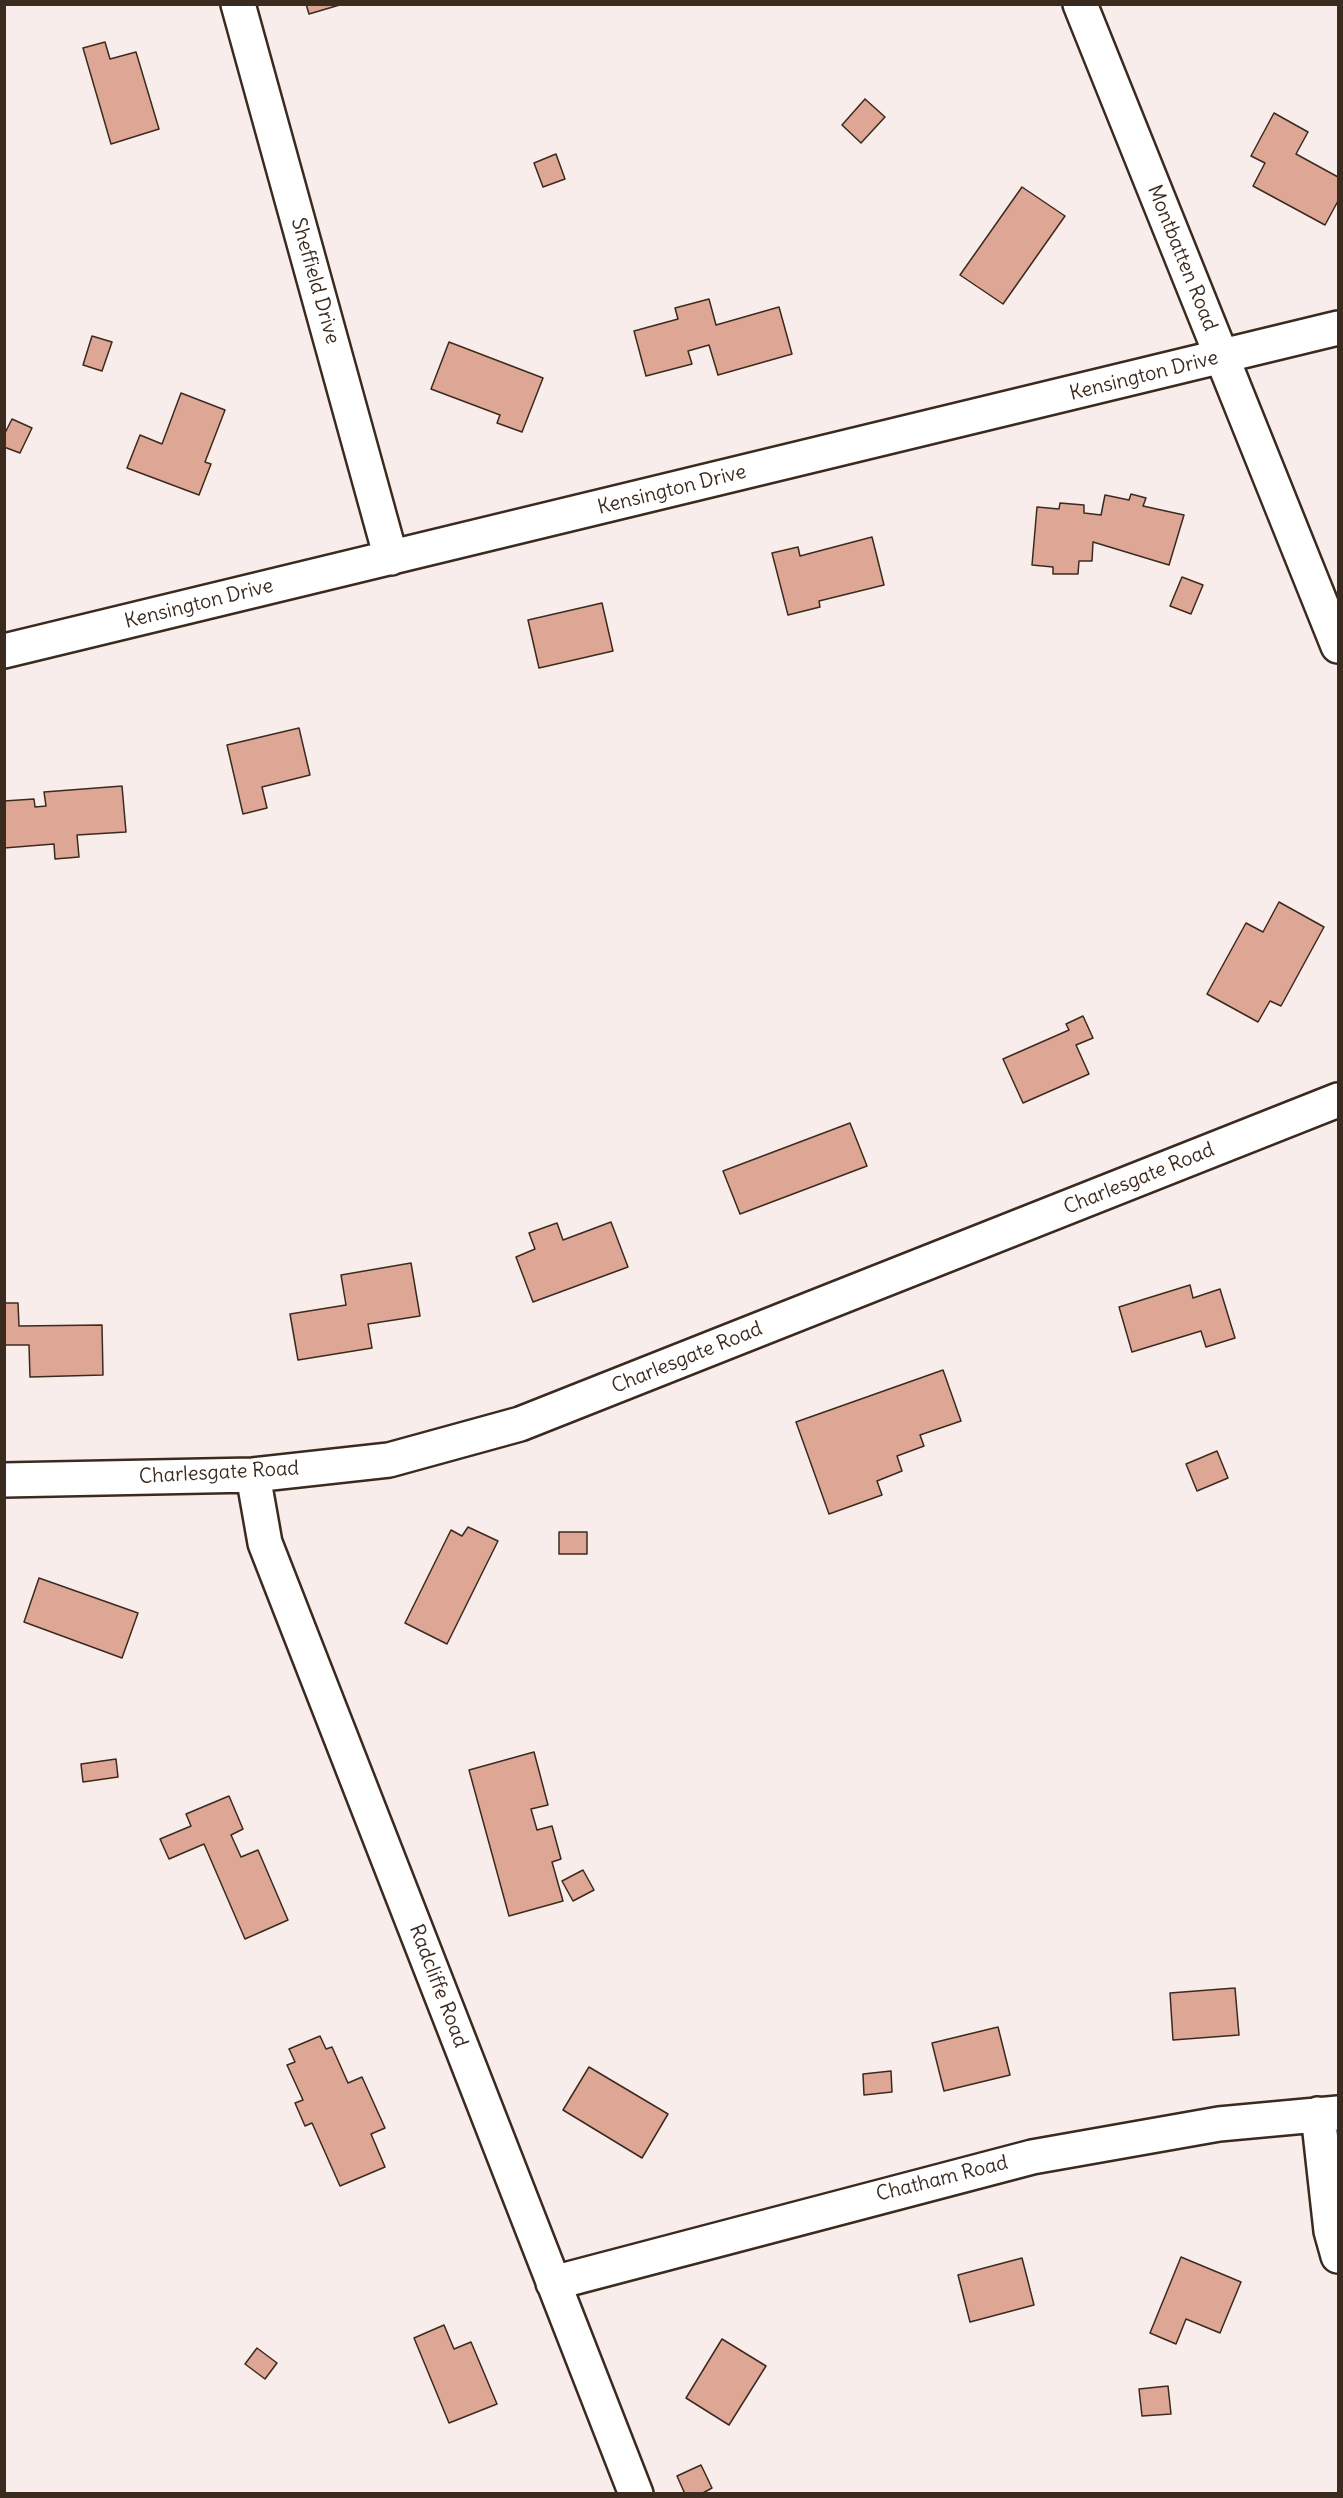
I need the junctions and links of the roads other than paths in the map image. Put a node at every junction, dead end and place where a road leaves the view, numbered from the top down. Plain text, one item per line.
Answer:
1 (238, 4) edge
2 (1080, 4) edge
3 (1338, 328) edge
4 (1222, 357) junction
5 (392, 558) junction
6 (1338, 646) edge
7 (4, 651) edge
8 (1338, 1100) edge
9 (253, 1475) junction
10 (4, 1480) edge
11 (1328, 2114) edge
12 (1338, 2256) edge
13 (553, 2283) junction
14 (636, 2493) edge

1 - 5 street, Sheffield Drive
2 - 4 street, Montbatten Road
3 - 4 street, Kensington Drive
4 - 5 street, Kensington Drive
4 - 6 street, Montbatten Road
5 - 7 street, Kensington Drive
8 - 9 street, Charlesgate Road
9 - 10 street, Charlesgate Road
9 - 13 street, Radcliffe Road
11 - 12 street
11 - 13 street, Chatham Road
13 - 14 street, Radcliffe Road

